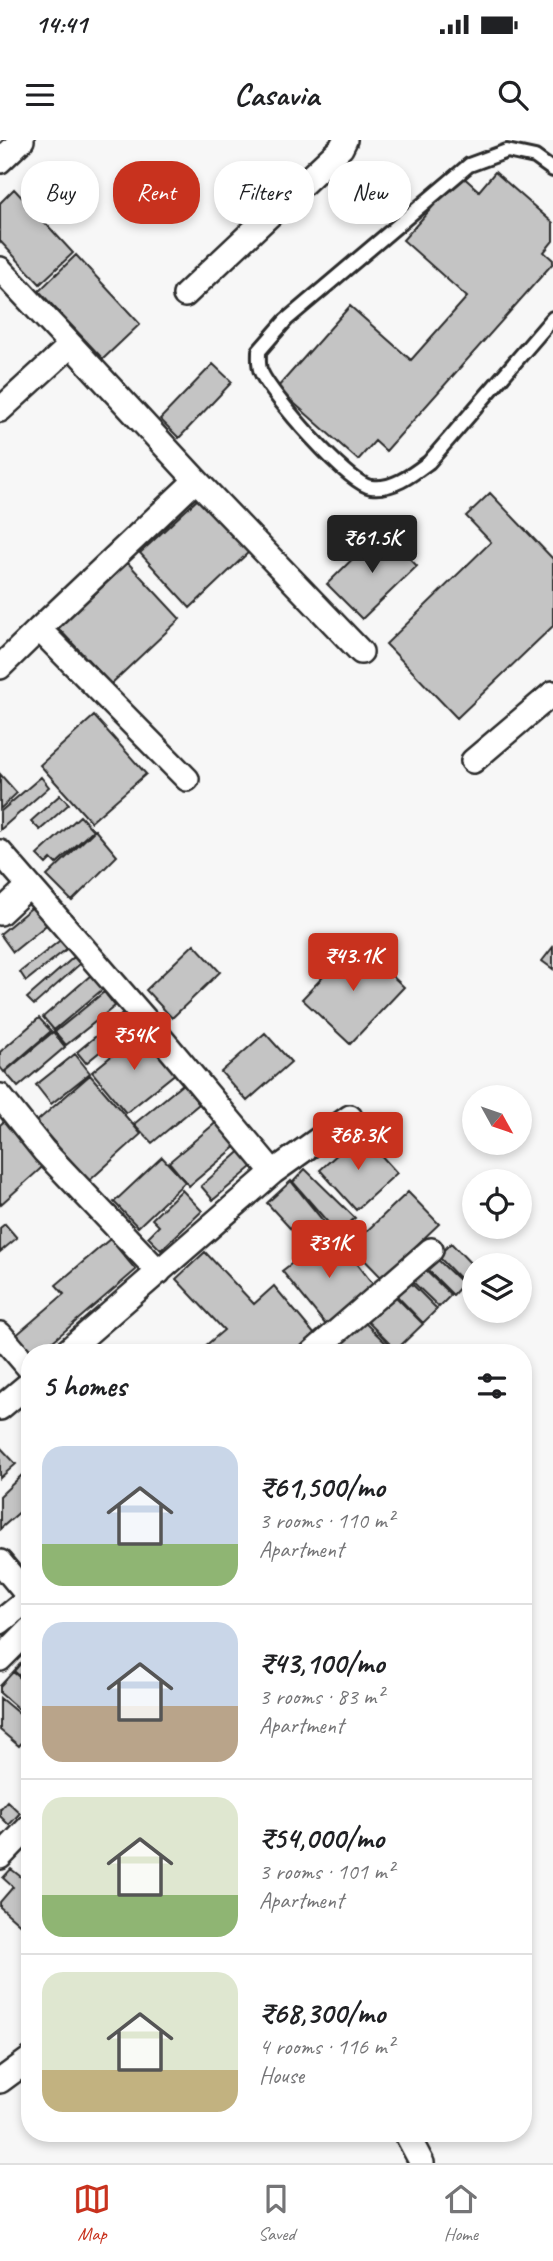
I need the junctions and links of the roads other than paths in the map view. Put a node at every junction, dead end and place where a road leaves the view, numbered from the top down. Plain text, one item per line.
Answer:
1 (22, 140) edge
2 (345, 140) edge
3 (0, 161) edge
4 (553, 170) edge
5 (0, 269) edge
6 (185, 295) dead end
7 (553, 318) edge
8 (71, 345) junction
9 (0, 411) edge
10 (196, 480) junction
11 (39, 629) junction
12 (361, 652) dead end
13 (0, 667) edge
14 (553, 693) edge
15 (473, 761) dead end
16 (187, 779) dead end
17 (0, 852) edge
18 (29, 886) junction
19 (0, 913) edge
20 (0, 1096) edge
21 (350, 1117) dead end
22 (273, 1172) junction
23 (430, 1250) dead end
24 (159, 1272) junction
25 (0, 1334) edge
26 (75, 1344) edge
27 (322, 1344) edge
28 (21, 1358) edge
29 (21, 1390) edge
30 (0, 1408) edge
31 (0, 1562) edge
32 (21, 1587) edge
33 (21, 1605) edge
34 (0, 1622) edge
35 (21, 1638) edge
36 (0, 1659) edge
37 (21, 1835) edge
38 (0, 1857) edge
39 (21, 2066) edge
40 (0, 2081) edge
41 (411, 2142) edge
42 (422, 2163) edge

1 - 3 street
2 - 6 street
4 - 7 lane
5 - 8 street
8 - 9 street
8 - 10 street
10 - 11 street
10 - 12 street
11 - 13 street
11 - 16 street
14 - 15 street
17 - 18 street
18 - 19 street
18 - 22 street
20 - 24 street
21 - 22 street
22 - 24 street
23 - 27 street
24 - 26 street
25 - 28 street
29 - 30 street
31 - 32 street
33 - 34 street
35 - 36 street
37 - 38 street
39 - 40 street
41 - 42 street

